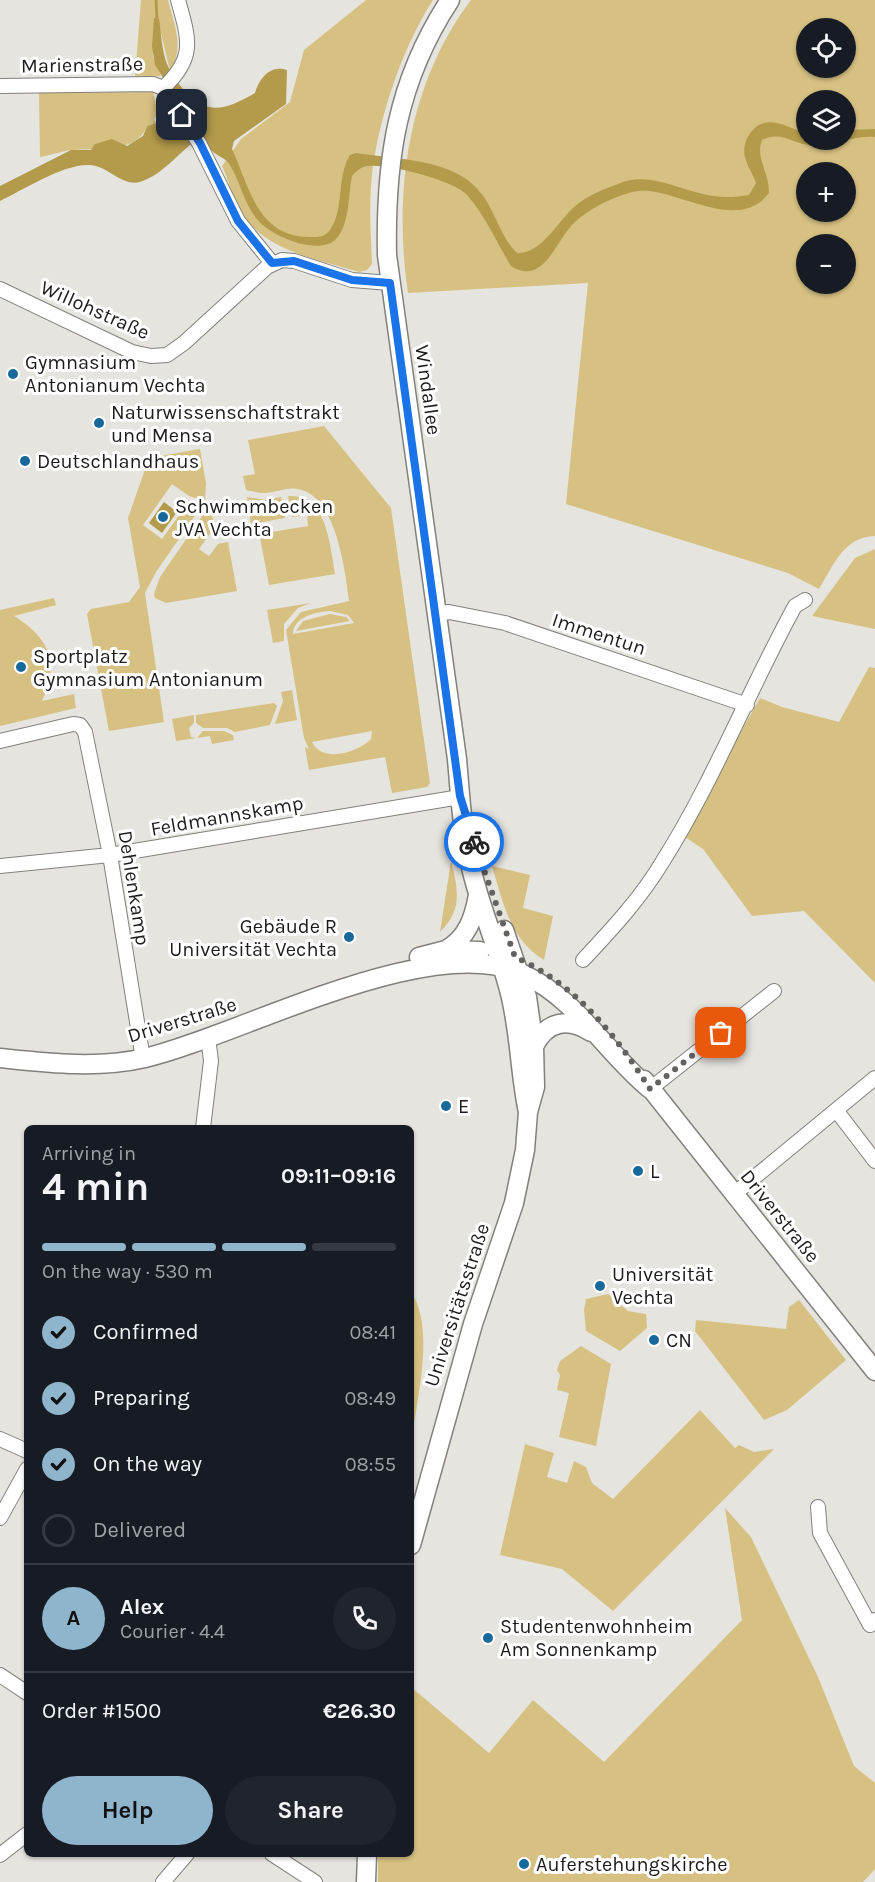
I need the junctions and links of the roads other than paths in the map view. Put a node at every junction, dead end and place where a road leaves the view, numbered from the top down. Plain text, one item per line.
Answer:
1 (178, 0) edge
2 (450, 0) edge
3 (169, 83) junction
4 (0, 86) edge
5 (272, 263) junction
6 (390, 283) junction
7 (0, 289) edge
8 (805, 600) dead end
9 (436, 614) junction
10 (747, 705) junction
11 (0, 741) edge
12 (460, 796) junction
13 (110, 855) junction
14 (0, 866) edge
15 (479, 893) junction
16 (446, 950) junction
17 (583, 960) dead end
18 (509, 962) junction
19 (371, 980) junction
20 (774, 991) dead end
21 (208, 1037) junction
22 (603, 1038) junction
23 (534, 1046) junction
24 (0, 1058) edge
25 (143, 1059) junction
26 (875, 1078) edge
27 (650, 1089) junction
28 (836, 1110) junction
29 (528, 1112) junction
30 (203, 1125) edge
31 (875, 1161) edge
32 (734, 1195) junction
33 (875, 1371) edge
34 (0, 1439) edge
35 (24, 1450) edge
36 (24, 1474) edge
37 (818, 1508) dead end
38 (0, 1518) edge
39 (414, 1534) edge
40 (873, 1627) edge
41 (0, 1675) edge
42 (24, 1690) edge
43 (24, 1836) edge
44 (0, 1855) edge
45 (184, 1857) edge
46 (277, 1857) edge
47 (367, 1857) edge
48 (163, 1882) edge
49 (315, 1882) edge
50 (366, 1882) edge

1 - 3 street
2 - 6 main road, Windallee
3 - 4 street, Marienstraße
3 - 5 street
5 - 6 street
5 - 7 street, Willohstraße
6 - 9 main road, Windallee
8 - 10 street
9 - 10 street, Immentun
9 - 12 main road, Windallee
10 - 17 street
11 - 13 street, Dehlenkamp
12 - 13 street, Feldmannskamp
12 - 15 main road, Windallee
12 - 18 main road, Windallee
13 - 14 street, Feldmannskamp
13 - 25 street, Dehlenkamp
15 - 16 main road
15 - 18 main road, Windallee
16 - 18 main road, Driverstraße
16 - 19 main road, Driverstraße
18 - 19 main road, Driverstraße
18 - 22 main road, Driverstraße
18 - 23 main road, Universitätsstraße
18 - 27 main road, Driverstraße
18 - 29 main road, Universitätsstraße
19 - 21 main road, Driverstraße
20 - 27 street
21 - 25 main road, Driverstraße
21 - 30 street
22 - 23 main road
22 - 27 main road, Driverstraße
23 - 29 main road, Universitätsstraße
24 - 25 main road, Driverstraße
26 - 28 street
27 - 32 main road, Driverstraße
28 - 31 street
28 - 32 street
29 - 39 main road, Universitätsstraße
32 - 33 main road, Driverstraße
34 - 35 street
36 - 38 street
37 - 40 street
41 - 42 street
43 - 44 street
45 - 48 street
46 - 49 street
47 - 50 main road

